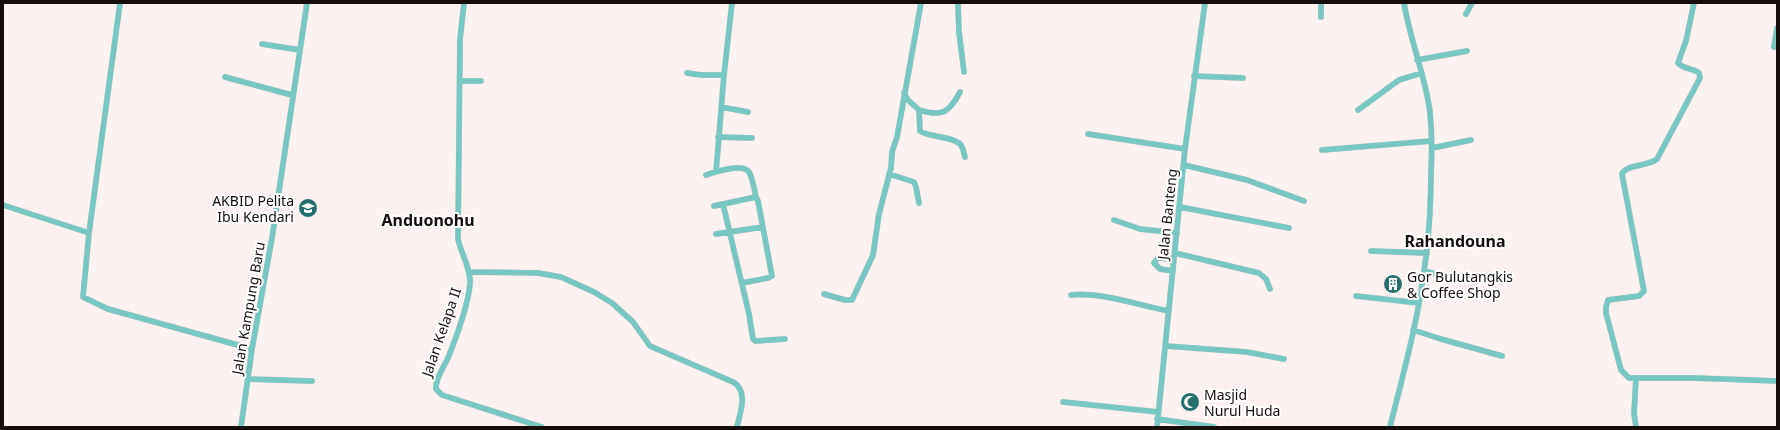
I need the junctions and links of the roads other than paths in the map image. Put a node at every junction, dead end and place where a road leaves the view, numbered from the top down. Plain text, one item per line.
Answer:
1 (120, 3) edge
2 (307, 3) edge
3 (464, 3) edge
4 (732, 3) edge
5 (921, 3) edge
6 (958, 3) edge
7 (1205, 3) edge
8 (1321, 3) edge
9 (1404, 3) edge
10 (1472, 3) edge
11 (1694, 3) edge
12 (1466, 14) dead end
13 (1321, 17) dead end
14 (1777, 28) edge
15 (262, 44) dead end
16 (1774, 47) dead end
17 (300, 50) junction
18 (1467, 51) dead end
19 (1417, 60) junction
20 (964, 72) dead end
21 (687, 73) dead end
22 (1422, 73) junction
23 (724, 75) junction
24 (225, 76) dead end
25 (1194, 76) junction
26 (1243, 78) dead end
27 (460, 81) junction
28 (481, 81) dead end
29 (960, 92) dead end
30 (904, 93) junction
31 (292, 95) junction
32 (721, 107) junction
33 (919, 110) junction
34 (1358, 110) dead end
35 (748, 112) dead end
36 (1088, 134) dead end
37 (718, 137) junction
38 (752, 138) dead end
39 (1471, 140) dead end
40 (1431, 141) junction
41 (1185, 148) junction
42 (1432, 148) junction
43 (1322, 150) dead end
44 (965, 157) dead end
45 (1184, 165) junction
46 (716, 172) junction
47 (889, 174) junction
48 (706, 175) dead end
49 (756, 197) junction
50 (1304, 201) dead end
51 (919, 203) dead end
52 (723, 204) junction
53 (3, 205) edge
54 (714, 206) dead end
55 (1180, 207) junction
56 (1114, 220) dead end
57 (763, 227) junction
58 (1289, 228) dead end
59 (730, 232) junction
60 (89, 233) junction
61 (1177, 233) junction
62 (716, 234) dead end
63 (1371, 251) dead end
64 (1427, 253) junction
65 (1175, 256) junction
66 (1173, 271) junction
67 (1424, 271) junction
68 (470, 272) junction
69 (1451, 278) dead end
70 (742, 284) junction
71 (1270, 289) dead end
72 (824, 294) dead end
73 (1071, 295) dead end
74 (1356, 296) dead end
75 (1419, 303) junction
76 (1169, 311) junction
77 (1413, 330) junction
78 (784, 339) dead end
79 (1166, 346) junction
80 (252, 349) junction
81 (1502, 356) dead end
82 (1284, 359) dead end
83 (1636, 378) junction
84 (248, 379) junction
85 (312, 381) dead end
86 (1777, 381) edge
87 (1063, 402) dead end
88 (1158, 412) junction
89 (1157, 420) junction
90 (241, 427) edge
91 (542, 427) edge
92 (737, 427) edge
93 (1156, 427) edge
94 (1214, 427) edge
95 (1390, 427) edge
96 (1636, 427) edge

1 - 60 street
2 - 17 street, Jalan Kampung Baru
3 - 27 street, Jalan Kelapa II
4 - 23 street
5 - 30 street
6 - 20 street
7 - 25 street, Jalan Banteng
8 - 13 street
9 - 19 street
10 - 12 street
11 - 83 street
14 - 16 street
15 - 17 street
17 - 31 street, Jalan Kampung Baru
18 - 19 street
19 - 22 street
21 - 23 street
22 - 34 street
22 - 40 street
23 - 32 street
24 - 31 street
25 - 26 street
25 - 41 street, Jalan Banteng
27 - 28 street
27 - 68 street, Jalan Kelapa II
29 - 33 street
30 - 33 street
30 - 47 street
31 - 80 street, Jalan Kampung Baru
32 - 35 street
32 - 37 street
33 - 44 street
36 - 41 street
37 - 38 street
37 - 46 street
39 - 42 street
40 - 42 street
40 - 43 street
41 - 45 street, Jalan Banteng
42 - 64 street
45 - 50 street
45 - 55 street, Jalan Banteng
46 - 48 street
46 - 49 street
47 - 51 street
47 - 72 street
49 - 52 street
49 - 57 street
52 - 54 street
52 - 59 street
53 - 60 street
55 - 58 street
55 - 61 street, Jalan Banteng
56 - 61 street
57 - 59 street
57 - 70 street
59 - 62 street
59 - 70 street
60 - 80 street
61 - 65 street, Jalan Banteng
63 - 64 street
64 - 67 street
65 - 66 street, Jalan Banteng
65 - 66 street
65 - 71 street
66 - 76 street, Jalan Banteng
67 - 69 street
67 - 75 street
68 - 91 street, Jalan Kelapa II
68 - 92 street
70 - 78 street
73 - 76 street
74 - 75 street
75 - 77 street
76 - 79 street, Jalan Banteng
77 - 81 street
77 - 95 street
79 - 82 street
79 - 88 street, Jalan Banteng
80 - 84 street, Jalan Kampung Baru
83 - 86 street
83 - 96 street
84 - 85 street
84 - 90 street, Jalan Kampung Baru
87 - 88 street
88 - 89 street, Jalan Banteng
89 - 93 street, Jalan Banteng
89 - 94 street

